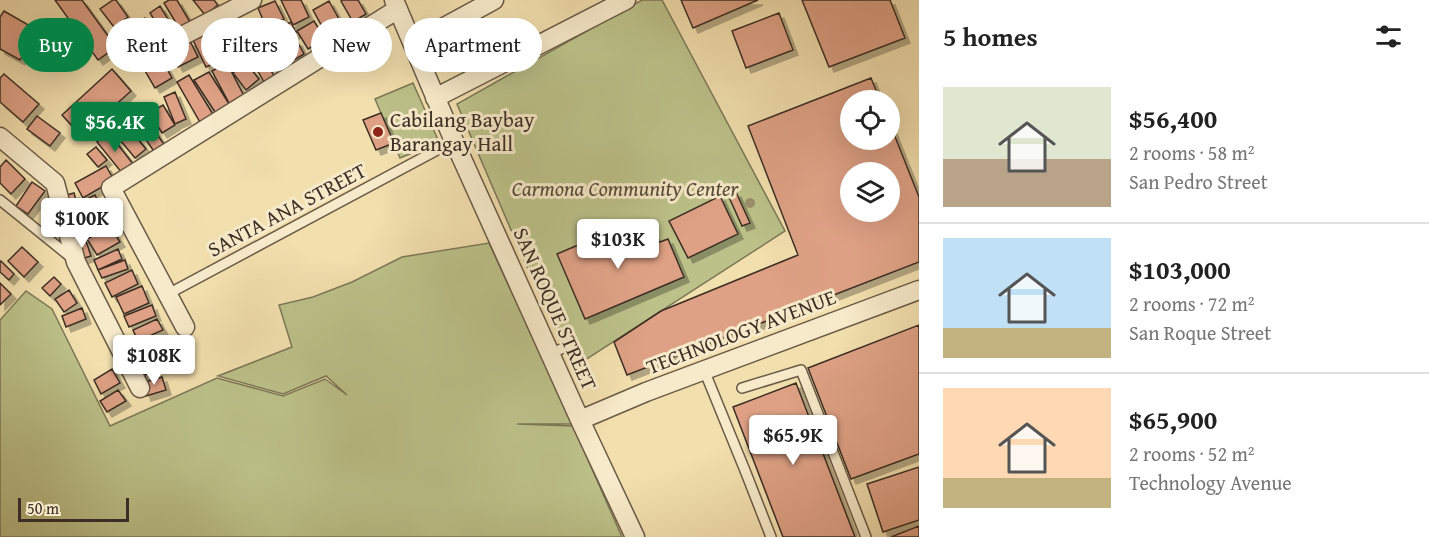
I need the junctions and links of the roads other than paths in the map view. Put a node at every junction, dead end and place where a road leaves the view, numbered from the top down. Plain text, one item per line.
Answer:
1 (252, 0) edge
2 (494, 0) edge
3 (626, 0) edge
4 (396, 5) edge
5 (461, 18) edge
6 (404, 23) edge
7 (189, 32) edge
8 (424, 72) edge
9 (435, 98) junction
10 (0, 138) edge
11 (454, 141) junction
12 (0, 201) edge
13 (76, 262) junction
14 (919, 290) edge
15 (168, 294) junction
16 (185, 327) dead end
17 (569, 345) dead end
18 (550, 354) junction
19 (704, 370) junction
20 (140, 388) dead end
21 (742, 388) dead end
22 (580, 420) junction
23 (635, 537) edge
24 (771, 537) edge
25 (866, 537) edge

1 - 7 street
2 - 5 street
3 - 9 street
4 - 6 street, SAN ROQUE STREET
4 - 15 street
8 - 9 street, SAN ROQUE STREET
9 - 11 street, SAN ROQUE STREET
10 - 13 street
11 - 15 lane, SANTA ANA STREET
11 - 18 street, SAN ROQUE STREET
12 - 13 lane
13 - 20 street
14 - 19 street, TECHNOLOGY AVENUE
15 - 16 street
17 - 18 lane
18 - 22 street, SAN ROQUE STREET
19 - 22 street, TECHNOLOGY AVENUE
19 - 24 lane
21 - 25 lane
22 - 23 street, SAN ROQUE STREET

